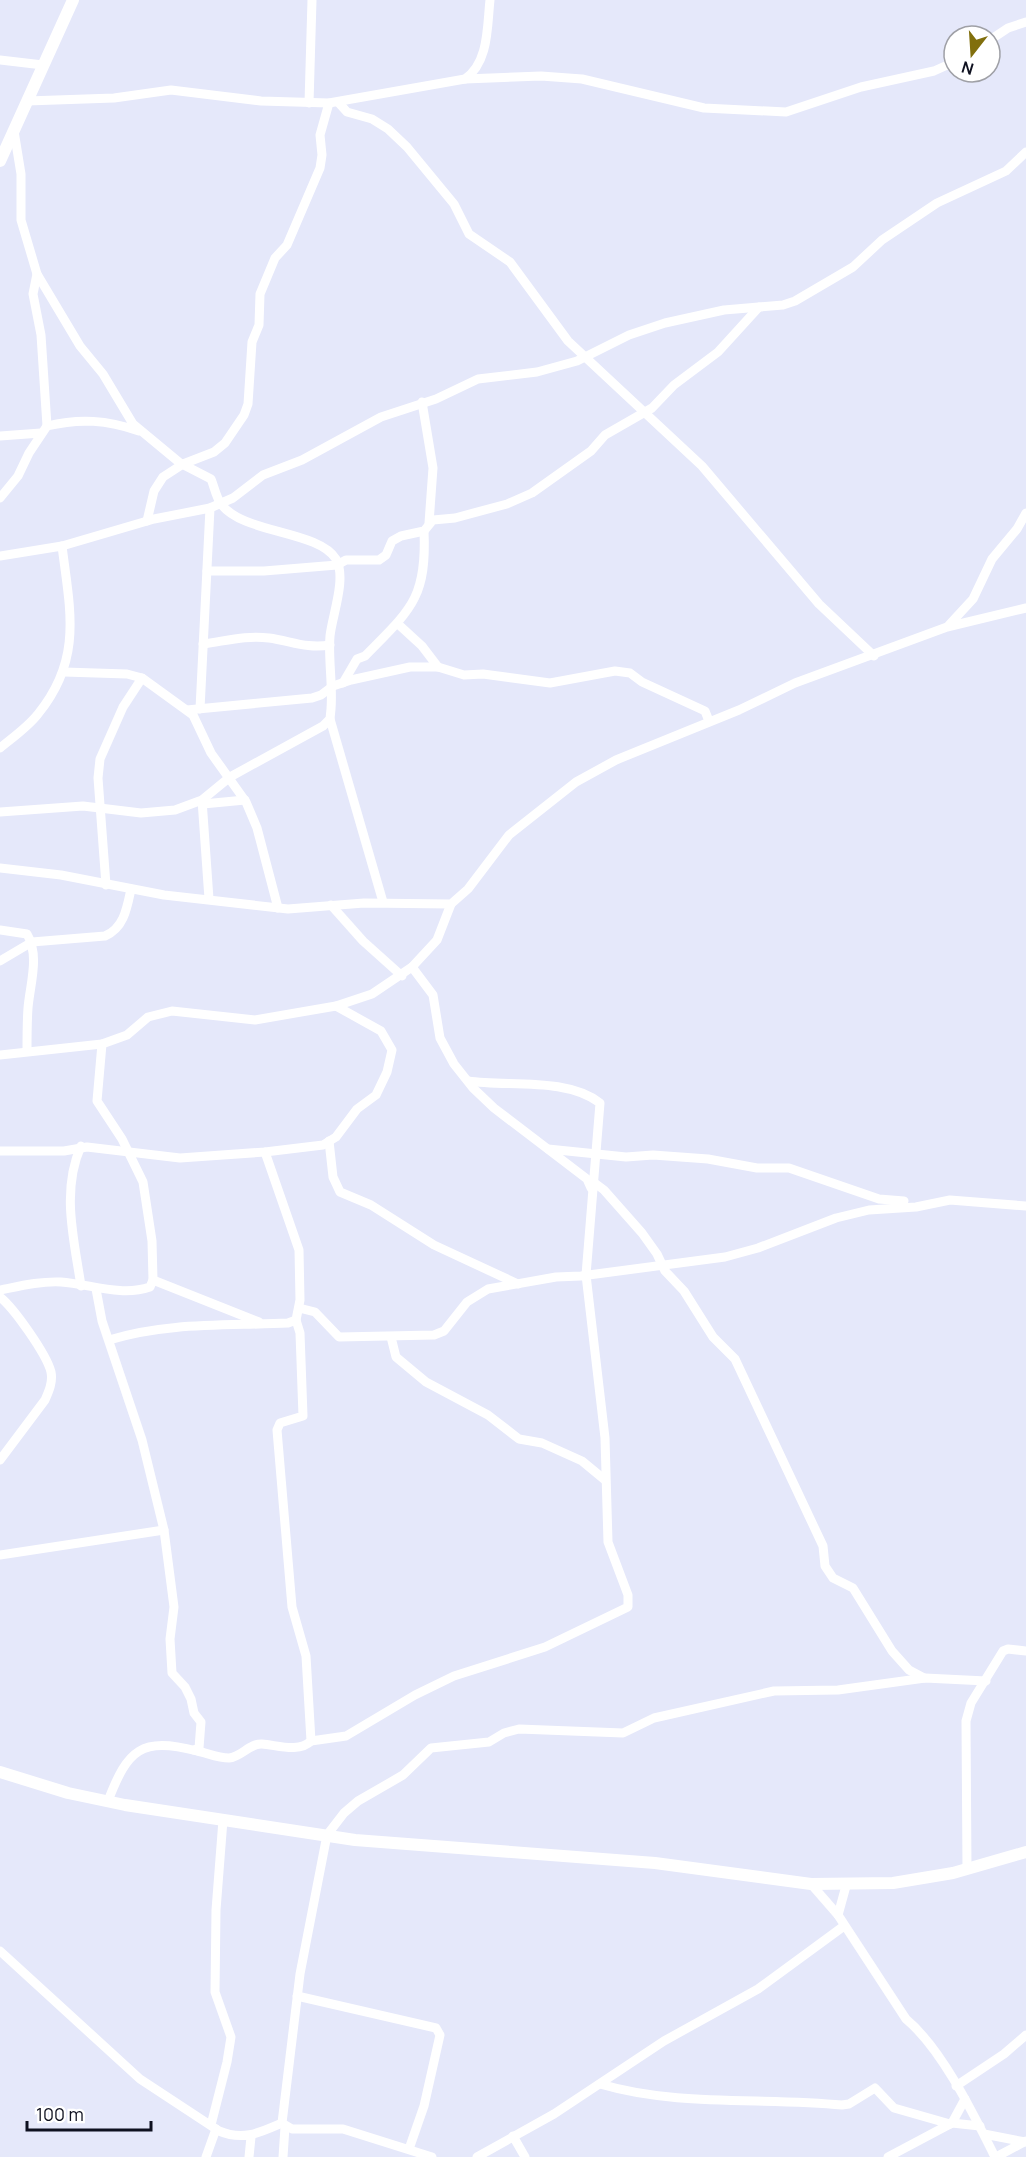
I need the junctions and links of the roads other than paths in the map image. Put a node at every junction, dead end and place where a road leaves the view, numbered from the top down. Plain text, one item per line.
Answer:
1 (73, 0) edge
2 (312, 0) edge
3 (490, 0) edge
4 (1026, 22) edge
5 (1002, 32) edge
6 (0, 60) edge
7 (44, 65) junction
8 (942, 67) edge
9 (465, 79) junction
10 (27, 101) junction
11 (309, 103) junction
12 (333, 103) junction
13 (14, 131) junction
14 (1026, 152) edge
15 (0, 161) edge
16 (37, 274) junction
17 (759, 307) junction
18 (585, 356) junction
19 (422, 402) junction
20 (645, 413) junction
21 (44, 429) junction
22 (141, 432) junction
23 (0, 436) edge
24 (183, 464) junction
25 (0, 498) edge
26 (220, 504) junction
27 (210, 508) junction
28 (1026, 513) edge
29 (147, 521) junction
30 (427, 527) junction
31 (62, 546) junction
32 (0, 556) edge
33 (337, 565) junction
34 (207, 571) junction
35 (973, 599) junction
36 (1026, 608) edge
37 (976, 620) junction
38 (398, 624) junction
39 (947, 627) junction
40 (204, 644) junction
41 (330, 645) junction
42 (874, 656) junction
43 (438, 667) junction
44 (64, 672) junction
45 (142, 678) junction
46 (343, 683) junction
47 (333, 686) junction
48 (200, 709) junction
49 (187, 710) junction
50 (330, 719) junction
51 (709, 721) junction
52 (0, 748) edge
53 (230, 777) junction
54 (245, 800) junction
55 (202, 802) junction
56 (102, 808) junction
57 (0, 812) edge
58 (0, 868) edge
59 (106, 885) junction
60 (131, 889) junction
61 (209, 899) junction
62 (383, 902) junction
63 (451, 904) junction
64 (331, 905) junction
65 (278, 908) junction
66 (0, 930) edge
67 (32, 942) junction
68 (0, 961) edge
69 (412, 967) junction
70 (402, 976) junction
71 (336, 1006) junction
72 (102, 1044) junction
73 (27, 1051) junction
74 (0, 1054) edge
75 (468, 1081) junction
76 (329, 1141) junction
77 (81, 1146) junction
78 (128, 1149) junction
79 (548, 1149) junction
80 (0, 1151) edge
81 (265, 1152) junction
82 (595, 1155) junction
83 (592, 1185) junction
84 (927, 1204) junction
85 (1026, 1206) edge
86 (663, 1265) junction
87 (586, 1275) junction
88 (153, 1280) junction
89 (518, 1284) junction
90 (81, 1286) junction
91 (96, 1289) junction
92 (0, 1290) edge
93 (0, 1297) edge
94 (299, 1308) junction
95 (296, 1320) junction
96 (264, 1324) junction
97 (391, 1337) junction
98 (109, 1340) junction
99 (0, 1460) edge
100 (605, 1480) junction
101 (164, 1530) junction
102 (0, 1555) edge
103 (1026, 1651) edge
104 (924, 1678) junction
105 (986, 1681) junction
106 (311, 1741) junction
107 (194, 1750) junction
108 (0, 1772) edge
109 (108, 1801) junction
110 (223, 1820) junction
111 (327, 1835) junction
112 (1026, 1852) edge
113 (967, 1869) junction
114 (811, 1884) junction
115 (846, 1886) junction
116 (838, 1915) junction
117 (844, 1926) junction
118 (0, 1951) edge
119 (297, 1996) junction
120 (1026, 2035) edge
121 (600, 2084) junction
122 (956, 2086) junction
123 (965, 2099) junction
124 (951, 2124) junction
125 (283, 2125) junction
126 (213, 2127) junction
127 (982, 2130) junction
128 (513, 2136) junction
129 (251, 2137) junction
130 (1025, 2142) edge
131 (409, 2149) junction
132 (206, 2157) edge
133 (249, 2157) edge
134 (283, 2157) edge
135 (432, 2157) edge
136 (477, 2157) edge
137 (525, 2157) edge
138 (888, 2157) edge
139 (995, 2157) edge

1 - 7 street
2 - 11 street
3 - 9 street
4 - 5 street
6 - 7 street
7 - 10 street
8 - 9 street
9 - 12 street
10 - 11 street
10 - 13 street
11 - 12 street
12 - 18 street
12 - 24 street
13 - 15 street
13 - 16 street
14 - 17 street
16 - 21 street
16 - 22 street
17 - 18 street
17 - 20 street
18 - 19 street
18 - 20 street
19 - 26 street
19 - 30 street
20 - 30 street
20 - 42 street
21 - 22 street
21 - 23 street
21 - 25 street
22 - 24 street
24 - 26 street
24 - 29 street
26 - 27 street
26 - 33 street
27 - 29 street
27 - 34 street
28 - 35 street
29 - 31 street
30 - 33 street
30 - 38 street
31 - 32 street
31 - 44 street
33 - 34 street
33 - 41 street
34 - 40 street
35 - 37 street
35 - 39 street
36 - 37 street
37 - 39 street
38 - 43 street
38 - 46 street
39 - 42 street
40 - 41 street
40 - 48 street
41 - 47 street
42 - 51 street
43 - 46 street
43 - 51 street
44 - 45 street
44 - 52 street
45 - 49 street
45 - 56 street
46 - 47 street
47 - 48 street
47 - 50 street
48 - 49 street
49 - 53 street
50 - 53 street
50 - 62 street
51 - 63 street
53 - 54 street
53 - 55 street
54 - 55 street
54 - 65 street
55 - 56 street
55 - 61 street
56 - 57 street
56 - 59 street
58 - 59 street
59 - 60 street
60 - 61 street
60 - 67 street
61 - 65 street
62 - 63 street
62 - 64 street
63 - 69 street
64 - 65 street
64 - 70 street
66 - 67 street
67 - 68 street
67 - 73 street
69 - 70 street
69 - 75 street
70 - 71 street
71 - 72 street
71 - 76 street
72 - 73 street
72 - 78 street
73 - 74 street
75 - 79 street
75 - 82 street
76 - 81 street
76 - 89 street
77 - 78 street
77 - 80 street
77 - 90 street
78 - 81 street
78 - 88 street
79 - 82 street
79 - 83 street
81 - 94 street
82 - 83 street
82 - 84 street
83 - 86 street
83 - 87 street
84 - 85 street
84 - 86 street
86 - 87 street
86 - 104 street
87 - 89 street
87 - 100 street
88 - 91 street
88 - 96 street
89 - 97 street
90 - 91 street
90 - 92 street
91 - 98 street
93 - 99 street
94 - 95 street
94 - 97 street
95 - 96 street
95 - 106 street
96 - 98 street
97 - 100 street
98 - 101 street
100 - 106 street
101 - 102 street
101 - 107 street
103 - 105 street
104 - 105 street
104 - 111 street
105 - 113 street
106 - 107 street
107 - 109 street
108 - 109 street
109 - 110 street
110 - 111 street
110 - 126 street
111 - 114 street
111 - 119 street
112 - 113 street
113 - 115 street
114 - 115 street
114 - 116 street
115 - 116 street
116 - 117 street
117 - 121 street
117 - 122 street
118 - 126 street
119 - 125 street
119 - 131 street
120 - 122 street
121 - 124 street
121 - 128 street
122 - 123 street
123 - 124 street
123 - 127 street
124 - 127 street
124 - 138 street
125 - 129 street
125 - 131 street
125 - 134 street
126 - 129 street
126 - 132 street
127 - 130 street
127 - 139 street
128 - 136 street
128 - 137 street
129 - 133 street
130 - 139 street
131 - 135 street

